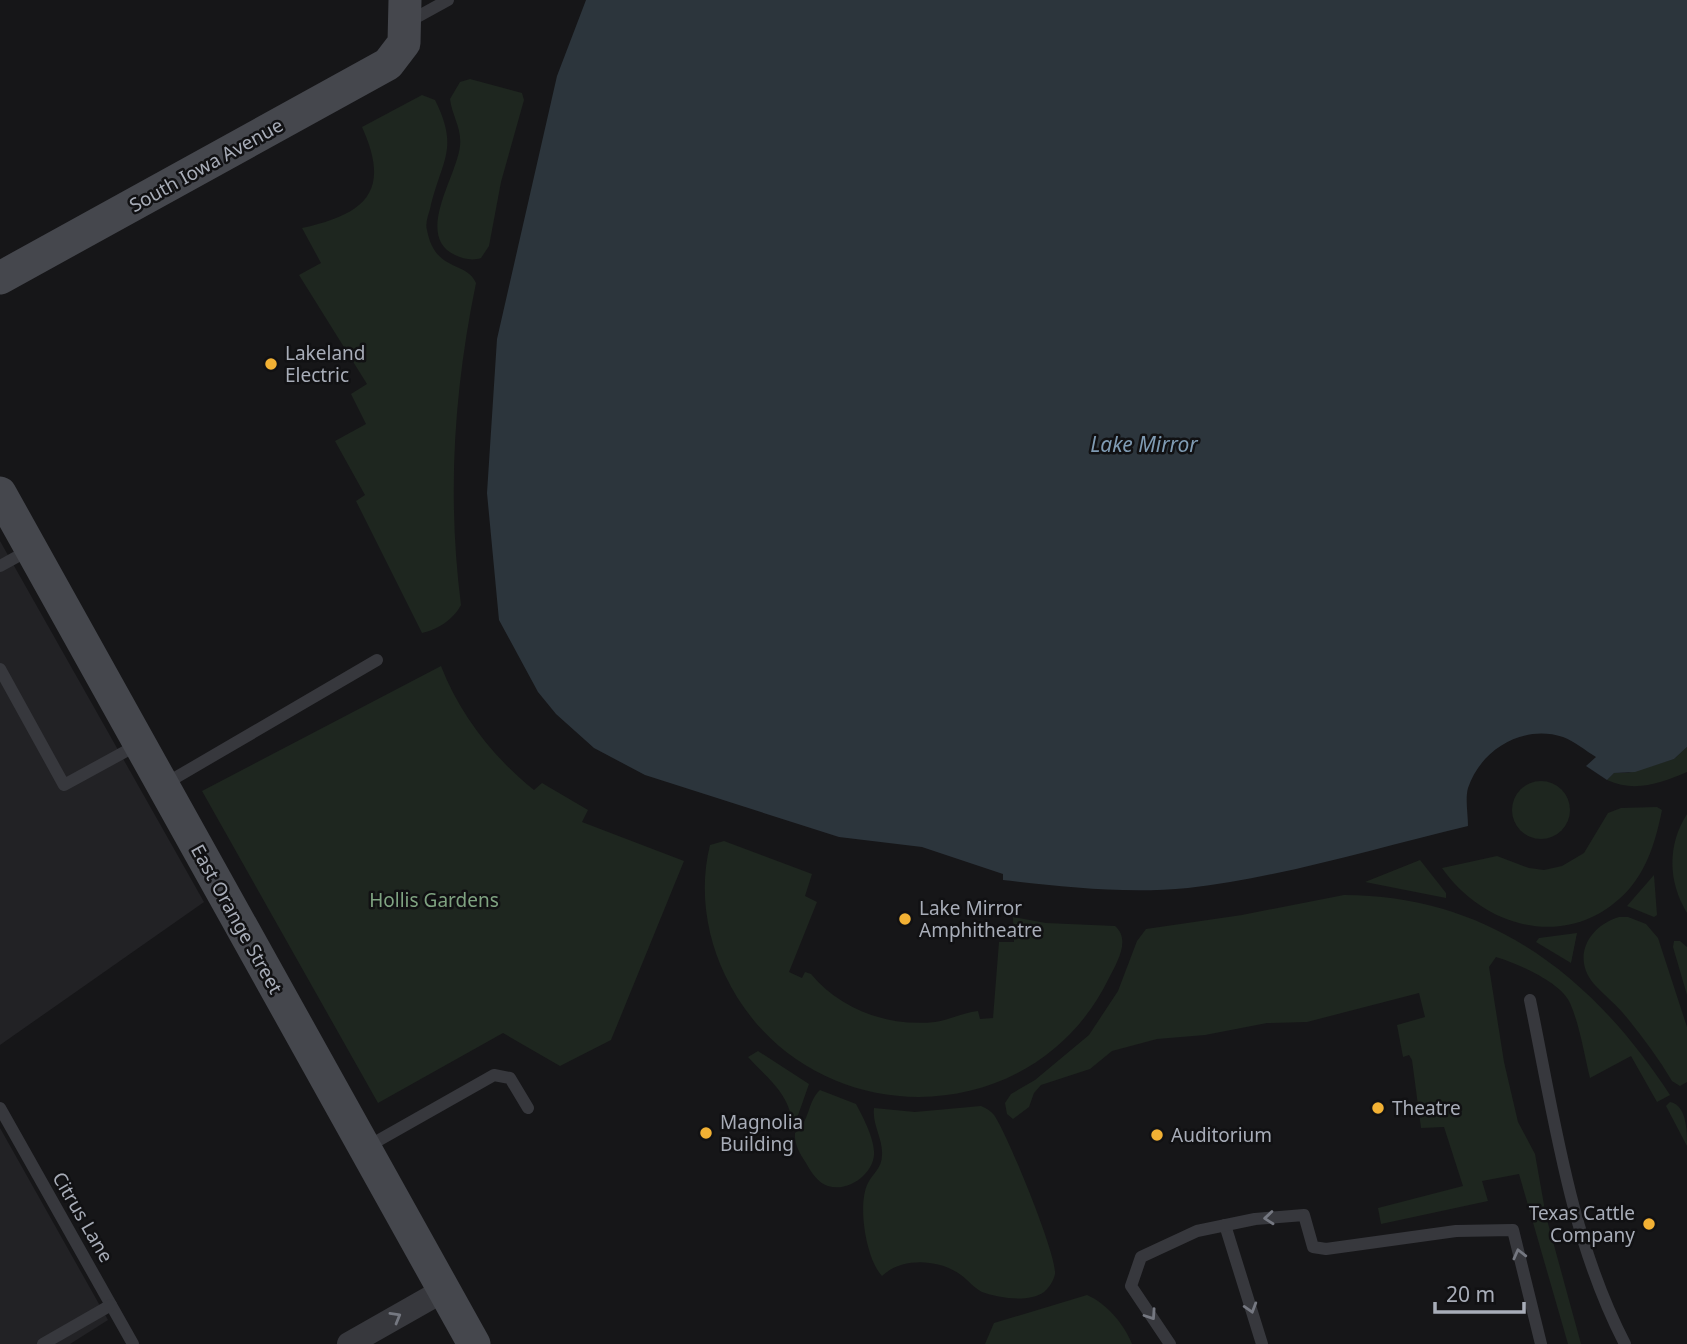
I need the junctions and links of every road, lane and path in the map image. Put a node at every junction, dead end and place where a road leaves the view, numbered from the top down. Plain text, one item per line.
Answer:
1 (448, 0) edge
2 (404, 23) edge
3 (0, 278) edge
4 (0, 493) edge
5 (31, 549) junction
6 (0, 566) edge
7 (377, 660) dead end
8 (0, 669) edge
9 (139, 743) junction
10 (163, 785) junction
11 (1530, 1000) dead end
12 (0, 1108) edge
13 (528, 1108) dead end
14 (365, 1148) junction
15 (1225, 1225) junction
16 (444, 1290) junction
17 (111, 1305) junction
18 (43, 1344) edge
19 (133, 1344) edge
20 (349, 1344) edge
21 (474, 1344) edge
22 (1170, 1344) edge
23 (1262, 1344) edge
24 (1541, 1344) edge
25 (1625, 1344) edge

1 - 2 lane
2 - 3 street, South Iowa Avenue
4 - 5 street, East Orange Street
5 - 6 lane
5 - 9 street, East Orange Street
7 - 10 lane
8 - 9 lane
9 - 10 street, East Orange Street
10 - 14 street, East Orange Street
11 - 25 lane
12 - 17 lane, Citrus Lane
13 - 14 lane
14 - 16 street, East Orange Street
15 -> 22 lane
15 -> 23 lane
24 -> 15 lane
20 -> 16 street
16 - 21 street, East Orange Street
17 - 18 lane
17 - 19 lane, Citrus Lane

